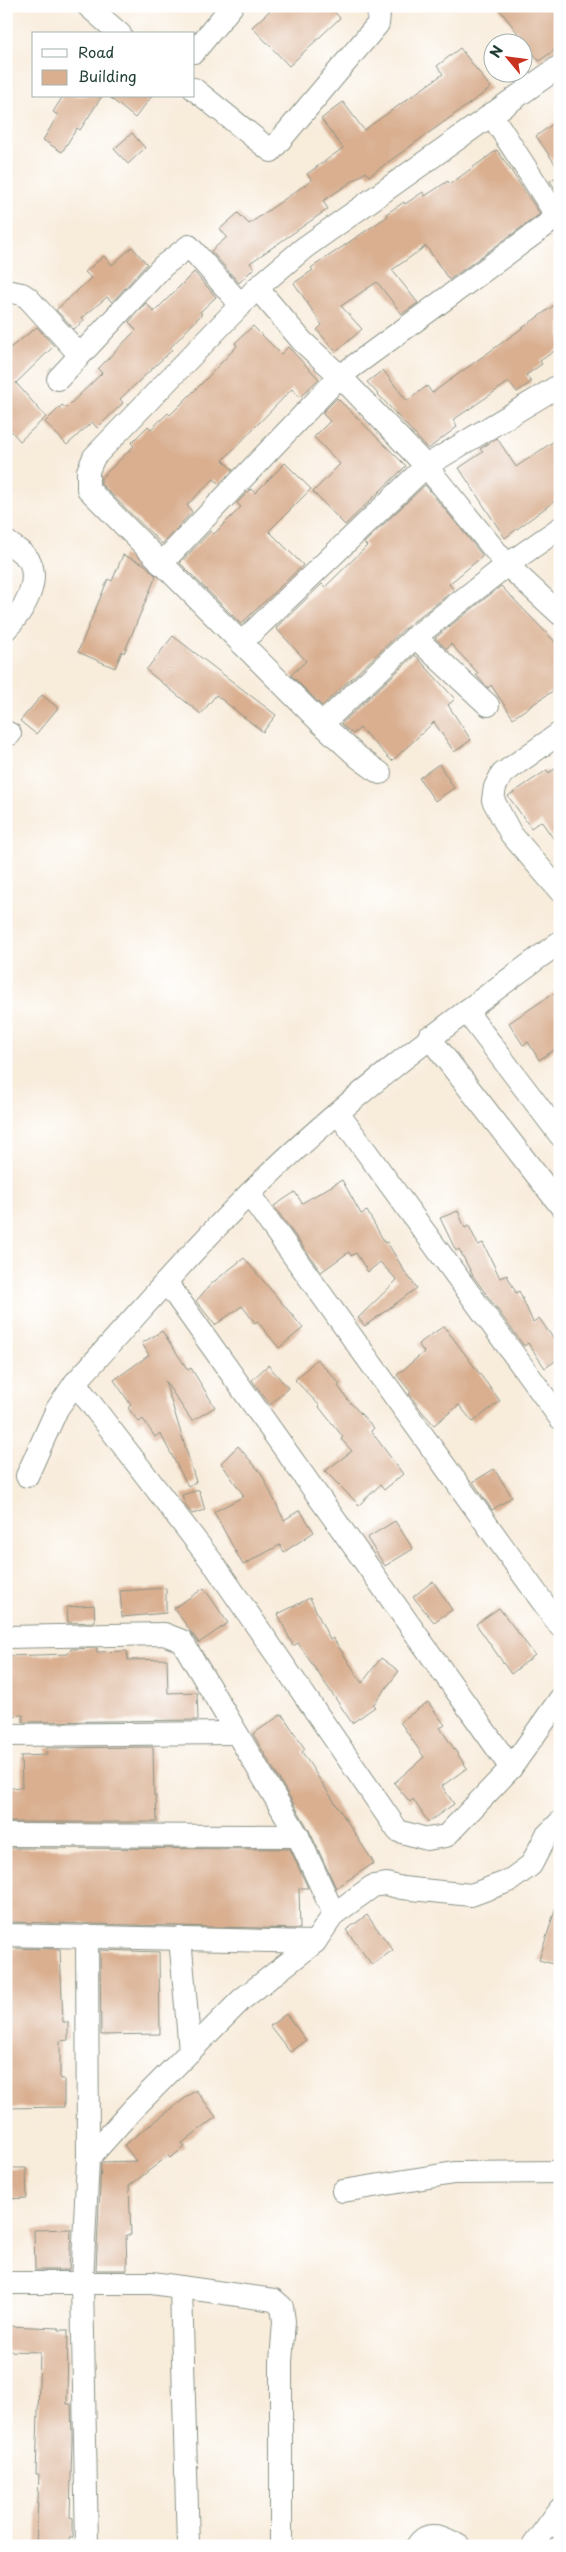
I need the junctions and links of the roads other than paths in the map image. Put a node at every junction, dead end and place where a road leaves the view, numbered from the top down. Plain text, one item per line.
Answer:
1 (88, 6) edge
2 (232, 6) edge
3 (376, 6) edge
4 (118, 32) edge
5 (195, 51) edge
6 (560, 66) edge
7 (195, 90) edge
8 (491, 114) junction
9 (558, 219) edge
10 (257, 288) junction
11 (6, 291) edge
12 (241, 304) junction
13 (79, 354) junction
14 (340, 376) junction
15 (58, 378) dead end
16 (560, 385) edge
17 (426, 466) junction
18 (560, 528) edge
19 (6, 541) edge
20 (161, 564) junction
21 (507, 565) junction
22 (560, 614) edge
23 (6, 629) edge
24 (416, 637) junction
25 (241, 643) junction
26 (488, 705) dead end
27 (322, 724) junction
28 (560, 733) edge
29 (380, 773) dead end
30 (560, 890) edge
31 (560, 942) edge
32 (466, 1011) junction
33 (429, 1037) junction
34 (338, 1113) junction
35 (560, 1135) edge
36 (249, 1194) junction
37 (560, 1205) edge
38 (166, 1282) junction
39 (76, 1383) junction
40 (560, 1418) edge
41 (27, 1476) dead end
42 (560, 1626) edge
43 (6, 1637) edge
44 (560, 1699) edge
45 (235, 1733) junction
46 (6, 1735) edge
47 (511, 1768) junction
48 (560, 1822) edge
49 (6, 1836) edge
50 (298, 1836) junction
51 (334, 1914) junction
52 (6, 1935) edge
53 (87, 1936) junction
54 (180, 1938) junction
55 (315, 1942) junction
56 (190, 2051) junction
57 (88, 2159) junction
58 (560, 2172) edge
59 (343, 2190) dead end
60 (82, 2282) junction
61 (6, 2283) edge
62 (181, 2287) junction
63 (560, 2509) edge
64 (87, 2546) edge
65 (188, 2546) edge
66 (281, 2546) edge
67 (417, 2546) edge
68 (459, 2546) edge
69 (533, 2546) edge

1 - 4 street
2 - 5 street
3 - 7 street
6 - 8 street
8 - 9 street
8 - 10 street
9 - 14 street
10 - 12 street
10 - 14 street
11 - 13 street
12 - 13 street
12 - 20 street
13 - 15 street
14 - 17 street
14 - 20 street
16 - 17 street
17 - 21 street
17 - 25 street
18 - 21 street
19 - 23 street
20 - 25 street
21 - 22 street
21 - 24 street
24 - 26 street
24 - 27 street
25 - 27 street
27 - 29 street
28 - 30 street
31 - 32 street
32 - 33 street
32 - 35 street
33 - 34 street
33 - 37 street
34 - 36 street
34 - 40 street
36 - 38 street
36 - 42 street
38 - 39 street
38 - 47 street
39 - 41 street
39 - 47 street
43 - 45 street
44 - 47 street
45 - 46 street
45 - 50 street
48 - 51 street
49 - 50 street
50 - 51 street
51 - 55 street
52 - 53 street
53 - 54 street
53 - 57 street
54 - 55 street
54 - 56 street
55 - 56 street
56 - 57 street
57 - 60 street
58 - 59 street
60 - 61 street
60 - 62 street
60 - 64 street
62 - 65 street
62 - 66 street
63 - 69 street
67 - 68 street

